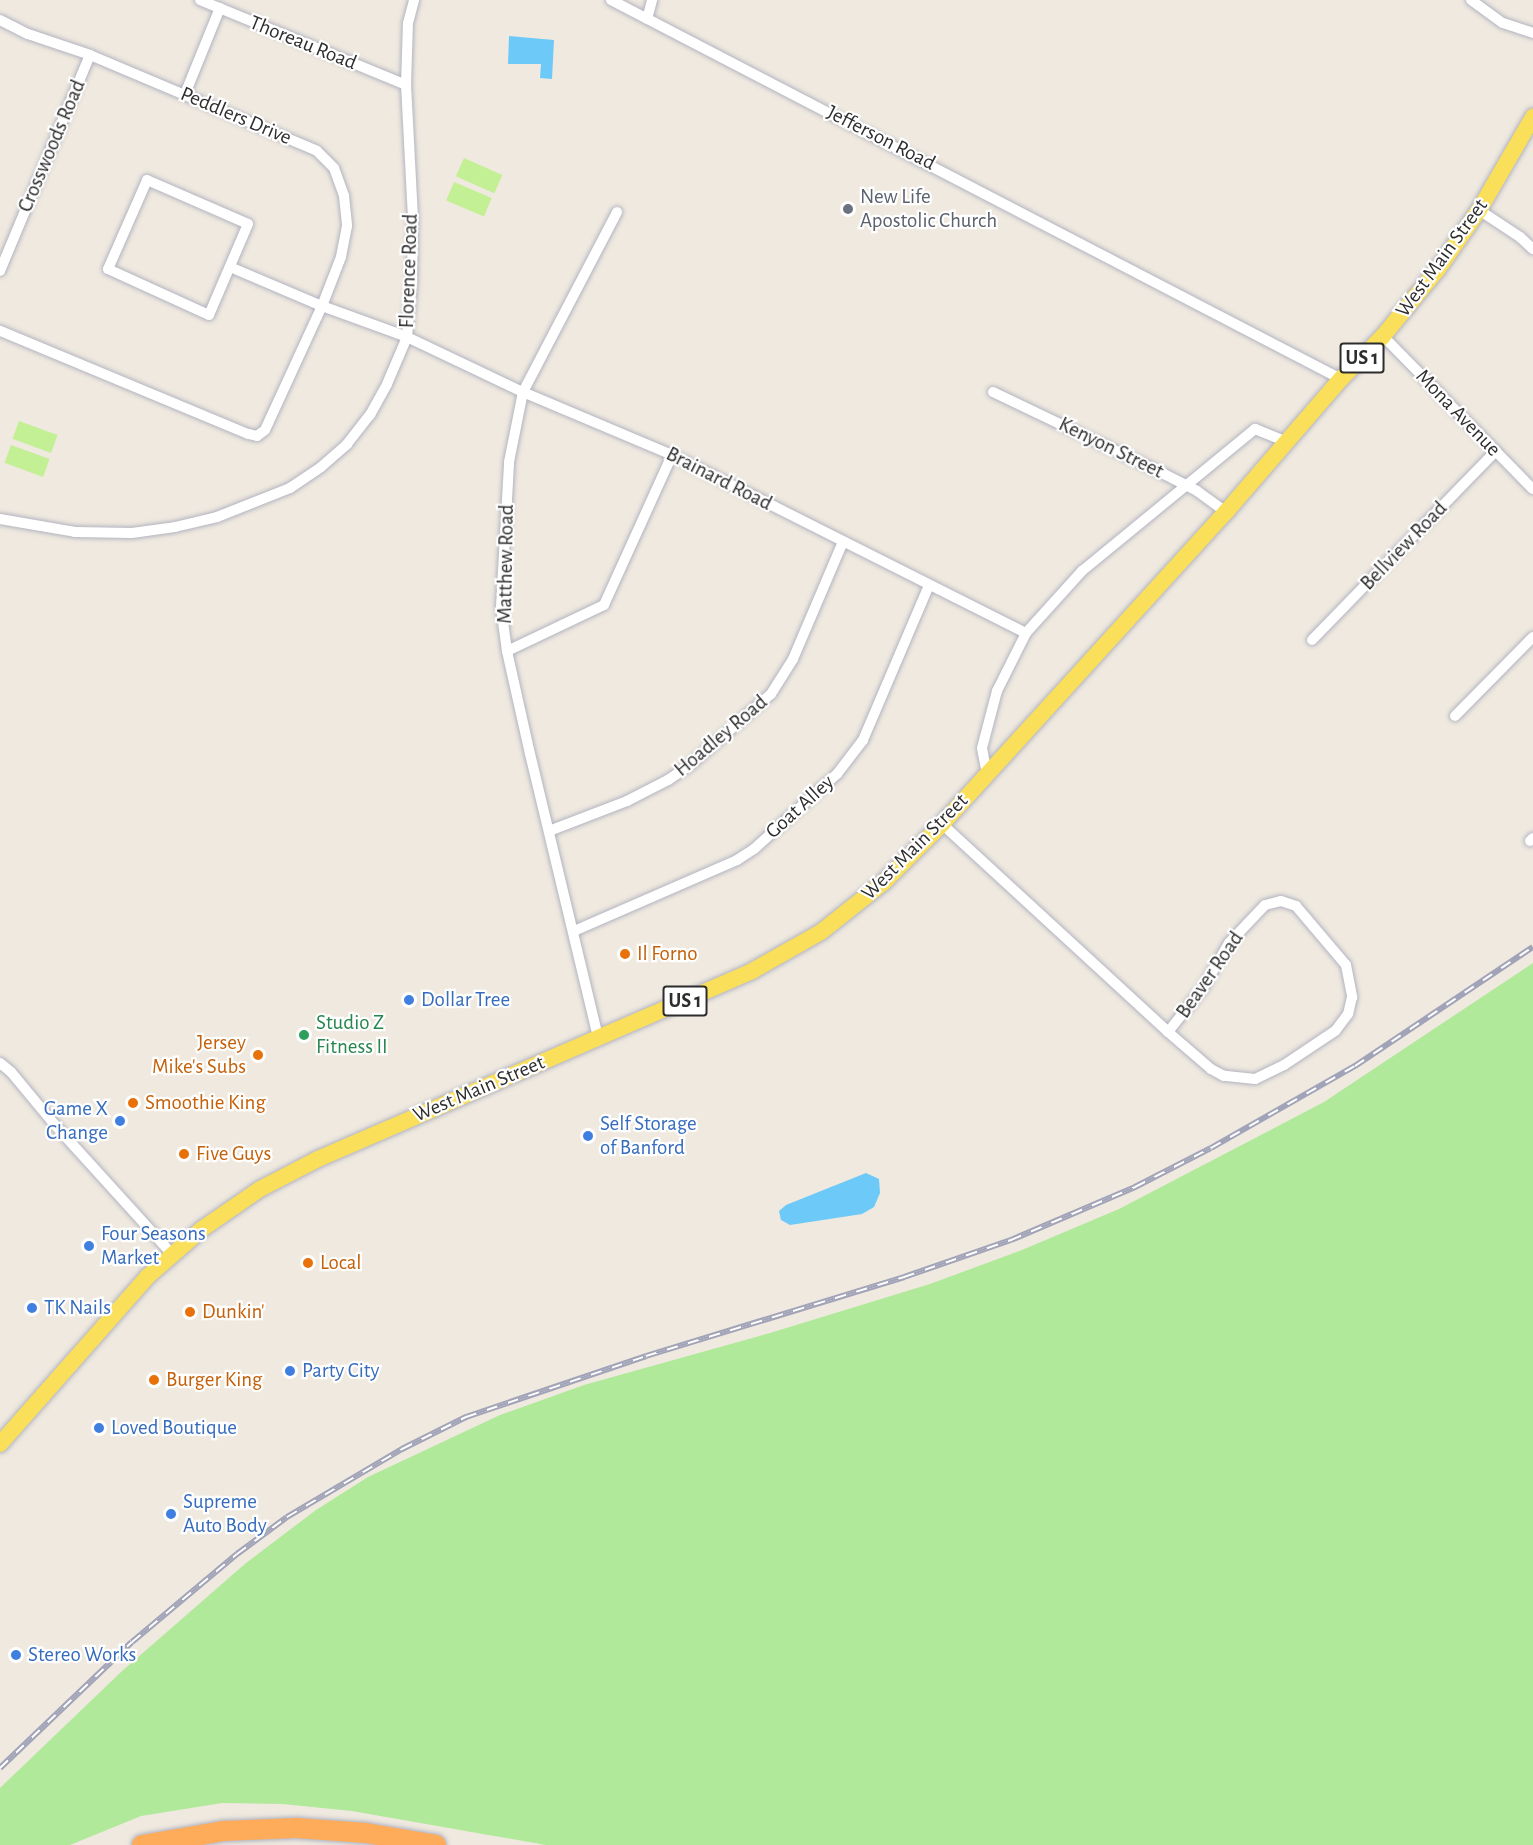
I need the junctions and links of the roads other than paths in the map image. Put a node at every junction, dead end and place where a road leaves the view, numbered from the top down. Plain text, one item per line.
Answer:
1 (200, 0) edge
2 (414, 0) edge
3 (611, 0) edge
4 (652, 0) edge
5 (1471, 0) edge
6 (624, 3) edge
7 (220, 8) junction
8 (647, 19) junction
9 (1, 24) edge
10 (1533, 33) edge
11 (90, 55) junction
12 (406, 85) junction
13 (185, 94) junction
14 (1531, 128) edge
15 (1479, 210) junction
16 (617, 212) dead end
17 (1533, 249) edge
18 (230, 267) junction
19 (0, 271) edge
20 (322, 306) junction
21 (0, 331) edge
22 (1383, 336) junction
23 (407, 337) junction
24 (1341, 378) junction
25 (523, 392) junction
26 (993, 392) dead end
27 (1288, 442) junction
28 (1496, 451) junction
29 (672, 454) junction
30 (1186, 485) junction
31 (1533, 489) edge
32 (1226, 512) junction
33 (0, 519) edge
34 (843, 542) junction
35 (929, 585) junction
36 (1026, 633) junction
37 (1533, 637) edge
38 (1312, 640) dead end
39 (507, 651) junction
40 (1455, 716) dead end
41 (987, 774) junction
42 (942, 824) junction
43 (549, 831) junction
44 (574, 931) junction
45 (1168, 1032) junction
46 (598, 1037) junction
47 (0, 1063) edge
48 (172, 1254) junction
49 (0, 1444) edge
50 (142, 1845) edge
51 (191, 1845) edge
52 (383, 1845) edge
53 (436, 1845) edge

1 - 7 street, Thoreau Road
2 - 12 street, Florence Road
3 - 6 street, Jefferson Road
4 - 8 street
5 - 10 street
6 - 8 street, Jefferson Road
7 - 12 street, Thoreau Road
7 - 13 street
8 - 24 street, Jefferson Road
9 - 11 street, Peddlers Drive
11 - 13 street, Peddlers Drive
11 - 19 street, Crosswoods Road
12 - 23 street, Florence Road
13 - 20 street, Peddlers Drive
14 - 15 main road, West Main Street / US 1
15 - 17 street
15 - 22 main road, West Main Street / US 1
16 - 25 street, Matthew Road
18 - 18 street
18 - 20 street
20 - 21 street, Peddlers Drive
20 - 23 street
22 - 24 main road, West Main Street / US 1
22 - 28 street, Mona Avenue
23 - 25 street, Brainard Road
23 - 33 street, Florence Road
24 - 27 main road, West Main Street / US 1
25 - 29 street, Brainard Road
25 - 39 street, Matthew Road
26 - 30 street, Kenyon Street
27 - 30 street
27 - 32 main road, West Main Street / US 1
28 - 31 street, Mona Avenue
28 - 38 street, Bellview Road
29 - 34 street, Brainard Road
29 - 39 street
30 - 32 street, Kenyon Street
30 - 36 street
32 - 41 main road, West Main Street / US 1
34 - 35 street, Brainard Road
34 - 43 street, Hoadley Road
35 - 36 street, Brainard Road
35 - 44 street, Goat Alley
36 - 41 street
37 - 40 street
39 - 43 street, Matthew Road
41 - 42 main road, West Main Street / US 1
42 - 45 street, Beaver Road
42 - 46 main road, West Main Street / US 1
43 - 44 street, Matthew Road
44 - 46 street, Matthew Road
45 - 45 street, Beaver Road
46 - 48 main road, West Main Street / US 1
47 - 48 street
48 - 49 main road, West Main Street / US 1
50 - 53 highway
51 - 52 highway

